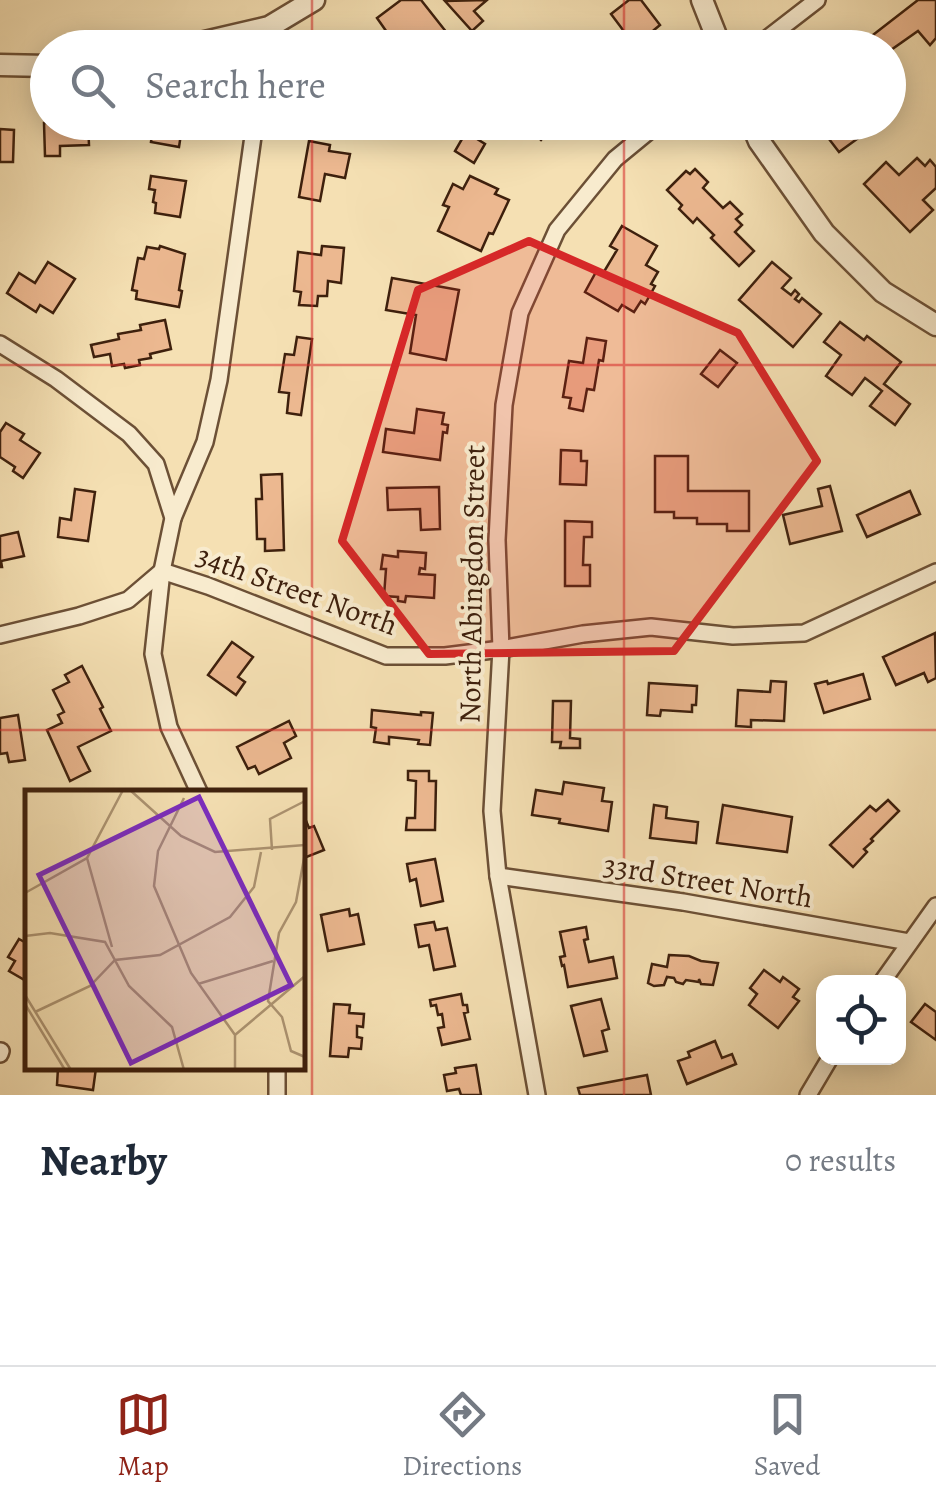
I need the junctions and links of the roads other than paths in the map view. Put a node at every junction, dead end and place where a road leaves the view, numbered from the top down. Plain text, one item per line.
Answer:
1 (314, 0) edge
2 (702, 0) edge
3 (817, 0) edge
4 (276, 30) edge
5 (714, 30) edge
6 (778, 30) edge
7 (0, 66) edge
8 (30, 66) edge
9 (252, 140) edge
10 (638, 140) edge
11 (758, 140) edge
12 (936, 325) edge
13 (0, 344) edge
14 (173, 518) junction
15 (162, 571) junction
16 (936, 572) edge
17 (0, 635) edge
18 (501, 649) junction
19 (198, 790) edge
20 (498, 876) junction
21 (936, 906) edge
22 (909, 942) junction
23 (887, 975) edge
24 (826, 1065) edge
25 (537, 1095) edge
26 (808, 1095) edge

1 - 4 street
2 - 5 street
3 - 6 street
7 - 8 street
9 - 14 street
10 - 18 street, North Abingdon Street
11 - 12 street
13 - 14 street
14 - 15 street
15 - 17 street, 34th Street North
15 - 18 street, 34th Street North
15 - 19 street
16 - 18 street, 34th Street North
18 - 20 street, North Abingdon Street
20 - 22 street, 33rd Street North
20 - 25 street, North Abingdon Street
21 - 22 street
22 - 23 street
24 - 26 street

